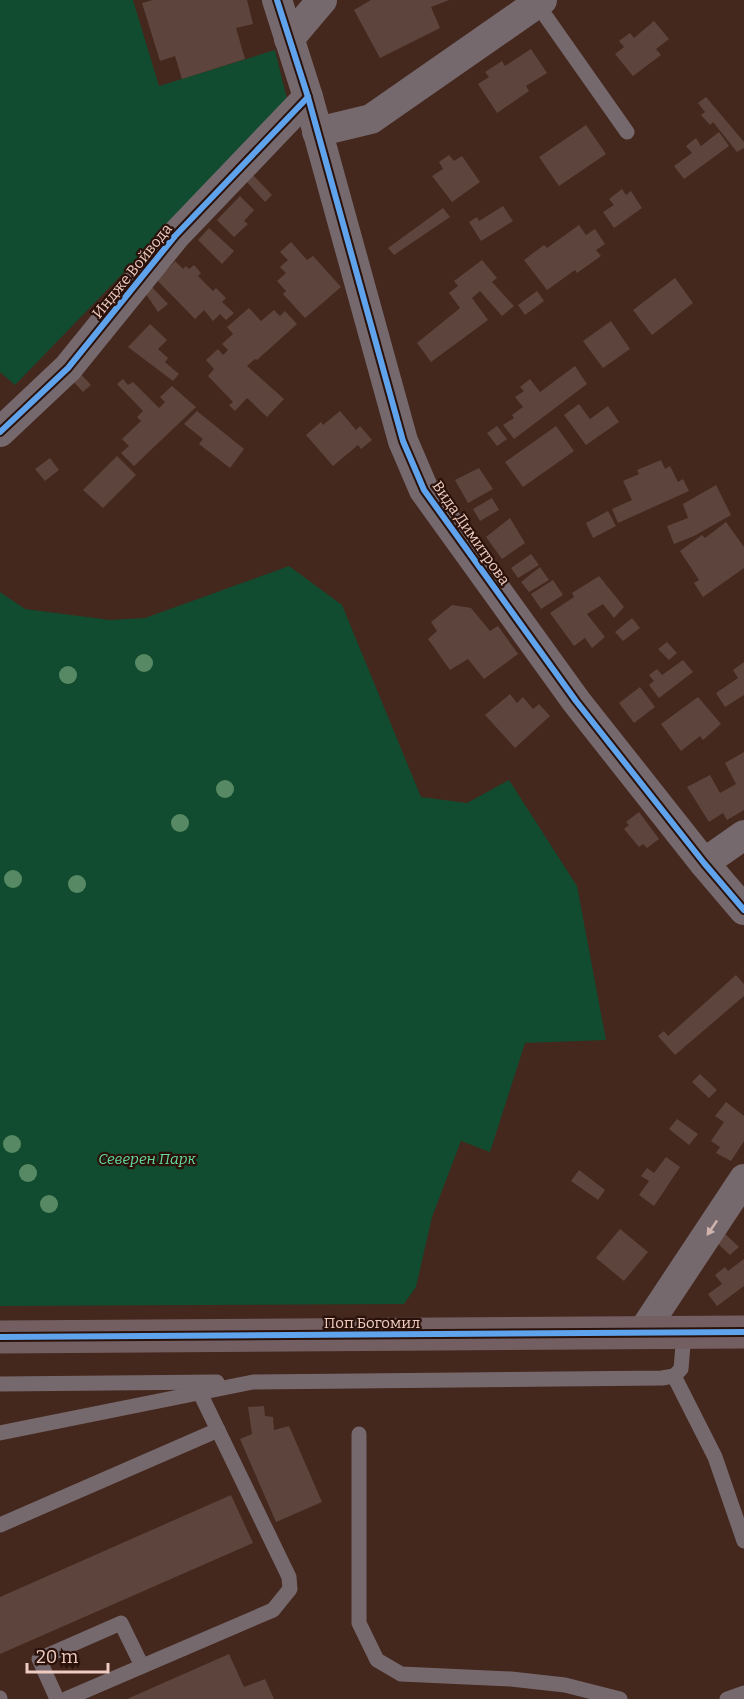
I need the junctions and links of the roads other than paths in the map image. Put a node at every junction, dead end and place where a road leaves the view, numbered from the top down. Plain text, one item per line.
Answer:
1 (277, 0) edge
2 (322, 0) edge
3 (540, 2) edge
4 (289, 39) junction
5 (308, 97) junction
6 (317, 132) junction
7 (627, 132) dead end
8 (0, 432) edge
9 (744, 835) edge
10 (704, 863) junction
11 (744, 910) edge
12 (744, 1179) edge
13 (744, 1332) edge
14 (642, 1333) junction
15 (684, 1333) junction
16 (0, 1337) edge
17 (674, 1376) junction
18 (253, 1382) junction
19 (0, 1384) edge
20 (200, 1393) junction
21 (218, 1430) junction
22 (0, 1433) edge
23 (359, 1434) dead end
24 (0, 1525) edge
25 (744, 1542) edge
26 (142, 1666) junction
27 (744, 1693) edge
28 (57, 1699) edge
29 (66, 1699) edge
30 (620, 1699) edge
31 (727, 1699) edge

1 - 4 street, Вида Димитрова
2 - 4 street
3 - 6 street
3 - 7 lane
4 - 5 street, Вида Димитрова
5 - 6 street, Вида Димитрова
5 - 8 street, Индже Войвода
6 - 10 street, Вида Димитрова
9 - 10 street
10 - 11 street, Вида Димитрова
12 -> 14 street
13 - 15 street, Поп Богомил
14 - 15 street, Поп Богомил
14 - 16 street, Поп Богомил
15 - 17 lane
17 - 18 lane
17 - 25 lane
18 - 19 lane
18 - 20 lane
20 - 21 lane
20 - 22 lane
21 - 24 lane
21 - 26 lane
23 - 30 lane
26 - 28 lane
26 - 29 lane
27 - 31 lane

